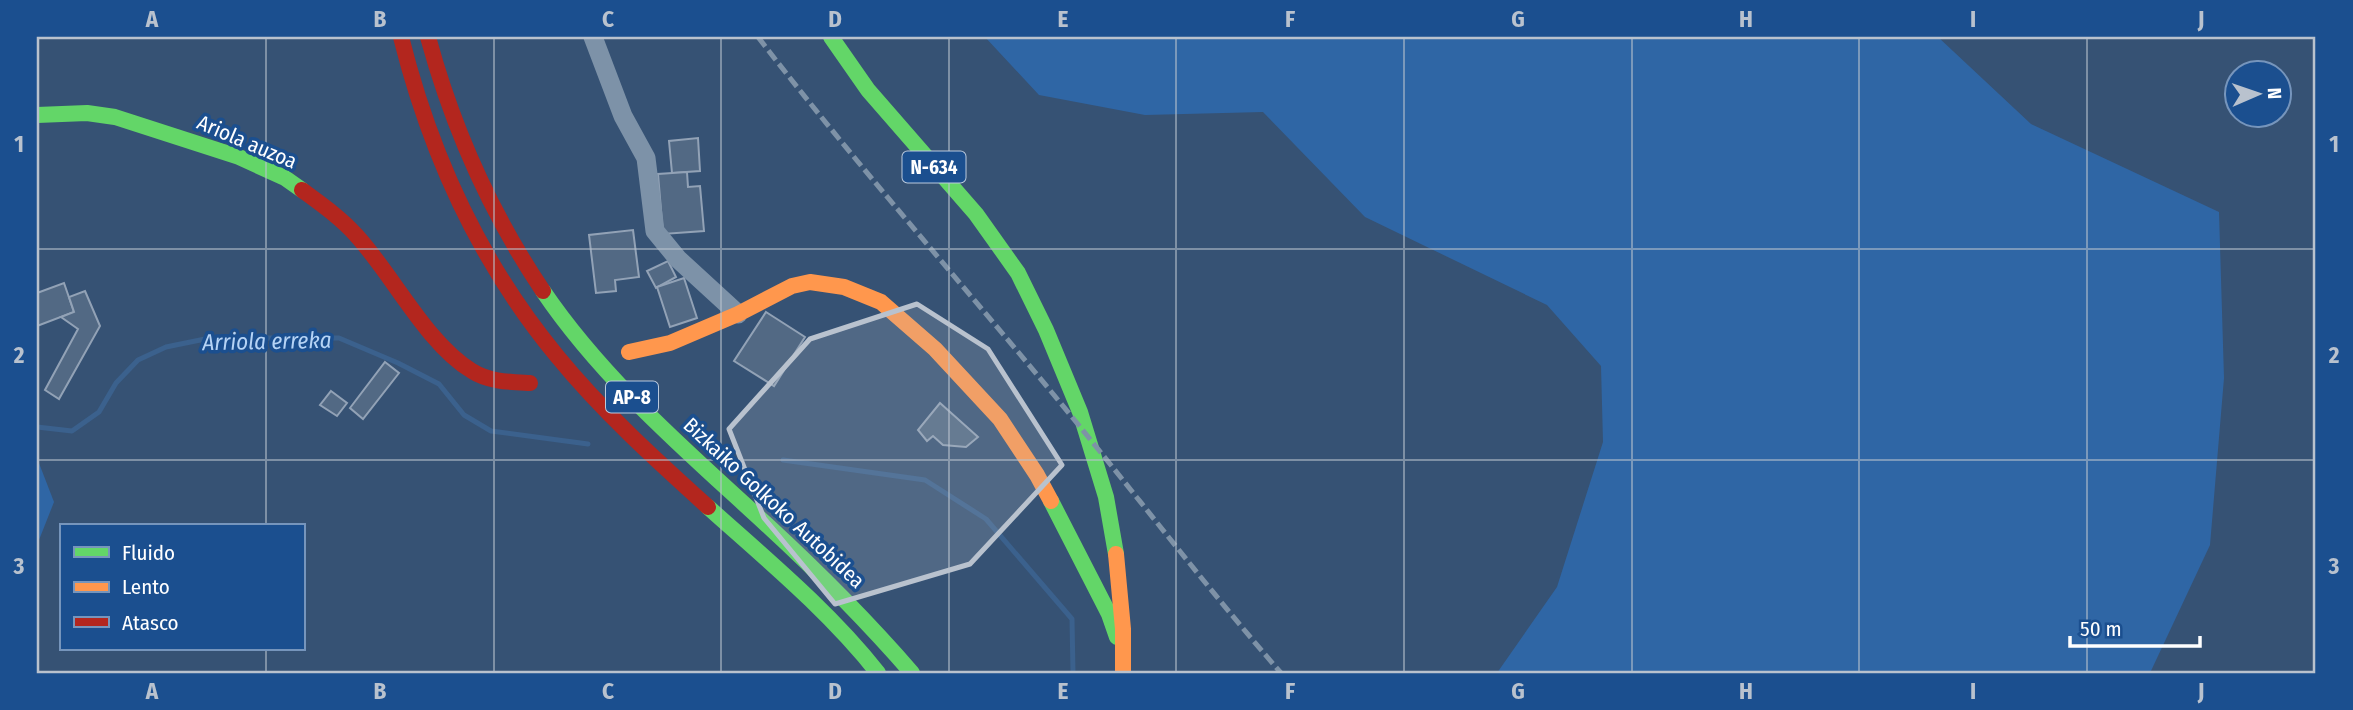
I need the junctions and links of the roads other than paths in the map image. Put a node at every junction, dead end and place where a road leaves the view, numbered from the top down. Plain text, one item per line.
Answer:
1 (401, 37) edge
2 (428, 37) edge
3 (593, 37) edge
4 (831, 37) edge
5 (37, 115) edge
6 (738, 314) junction
7 (629, 352) dead end
8 (530, 383) dead end
9 (878, 673) edge
10 (912, 673) edge
11 (1120, 673) edge

1 - 9 main road, AP-8
2 - 10 main road, Bizkaiko Golkoko Autobidea / AP-8
3 - 6 street
4 - 11 main road, N-634
5 - 8 main road, Ariola auzoa
6 - 7 main road
6 - 11 main road

